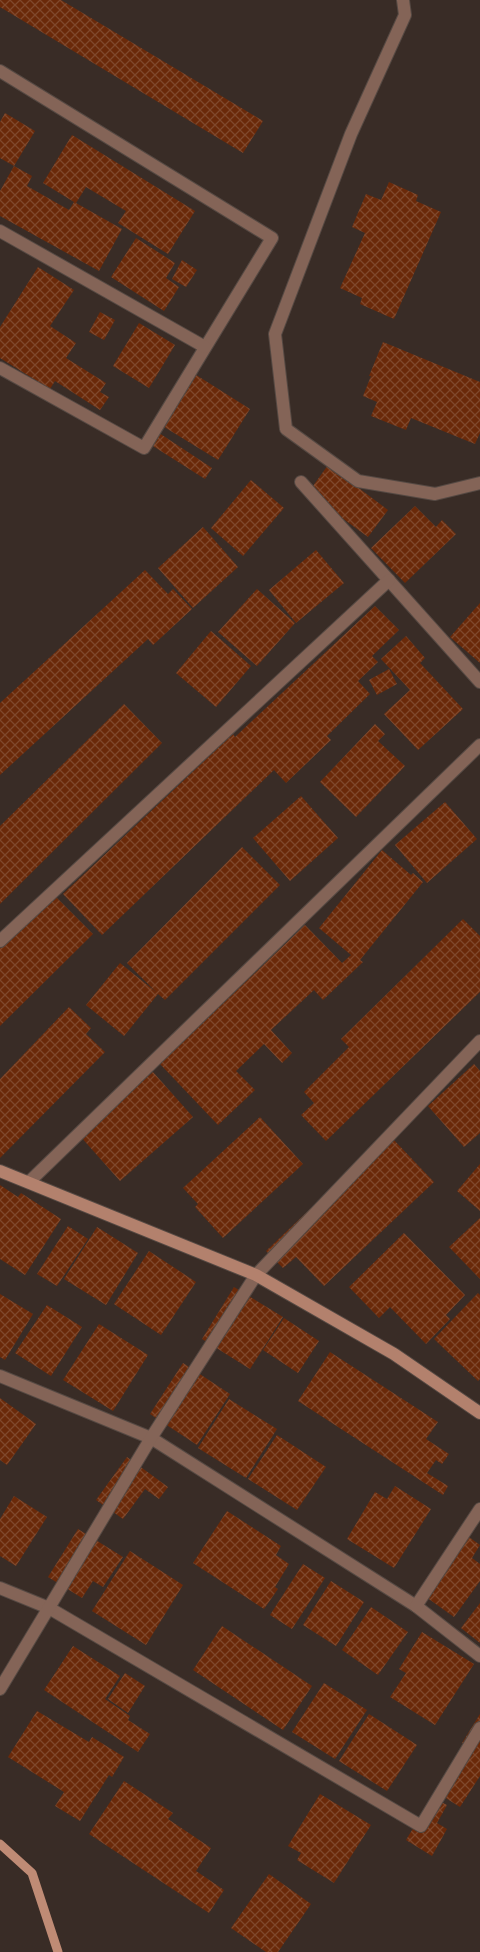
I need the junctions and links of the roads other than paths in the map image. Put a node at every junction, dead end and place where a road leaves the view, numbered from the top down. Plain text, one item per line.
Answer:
1 (404, 0) edge
2 (0, 71) edge
3 (0, 231) edge
4 (205, 346) junction
5 (0, 368) edge
6 (301, 482) dead end
7 (480, 483) edge
8 (389, 580) junction
9 (480, 682) edge
10 (480, 745) edge
11 (0, 941) edge
12 (480, 1041) edge
13 (0, 1171) edge
14 (29, 1182) junction
15 (256, 1275) junction
16 (0, 1376) edge
17 (480, 1413) edge
18 (151, 1438) junction
19 (480, 1509) edge
20 (0, 1588) edge
21 (416, 1606) junction
22 (49, 1608) junction
23 (480, 1656) edge
24 (0, 1689) edge
25 (480, 1728) edge

1 - 7 street
2 - 4 street
3 - 4 street
4 - 5 street
6 - 8 street
8 - 9 street
8 - 11 street
10 - 14 street
12 - 15 street
13 - 14 main road
14 - 15 main road
15 - 17 main road
15 - 18 street
16 - 18 street
18 - 21 street
18 - 22 street
19 - 21 street
20 - 22 street
21 - 23 street
22 - 24 street
22 - 25 street

